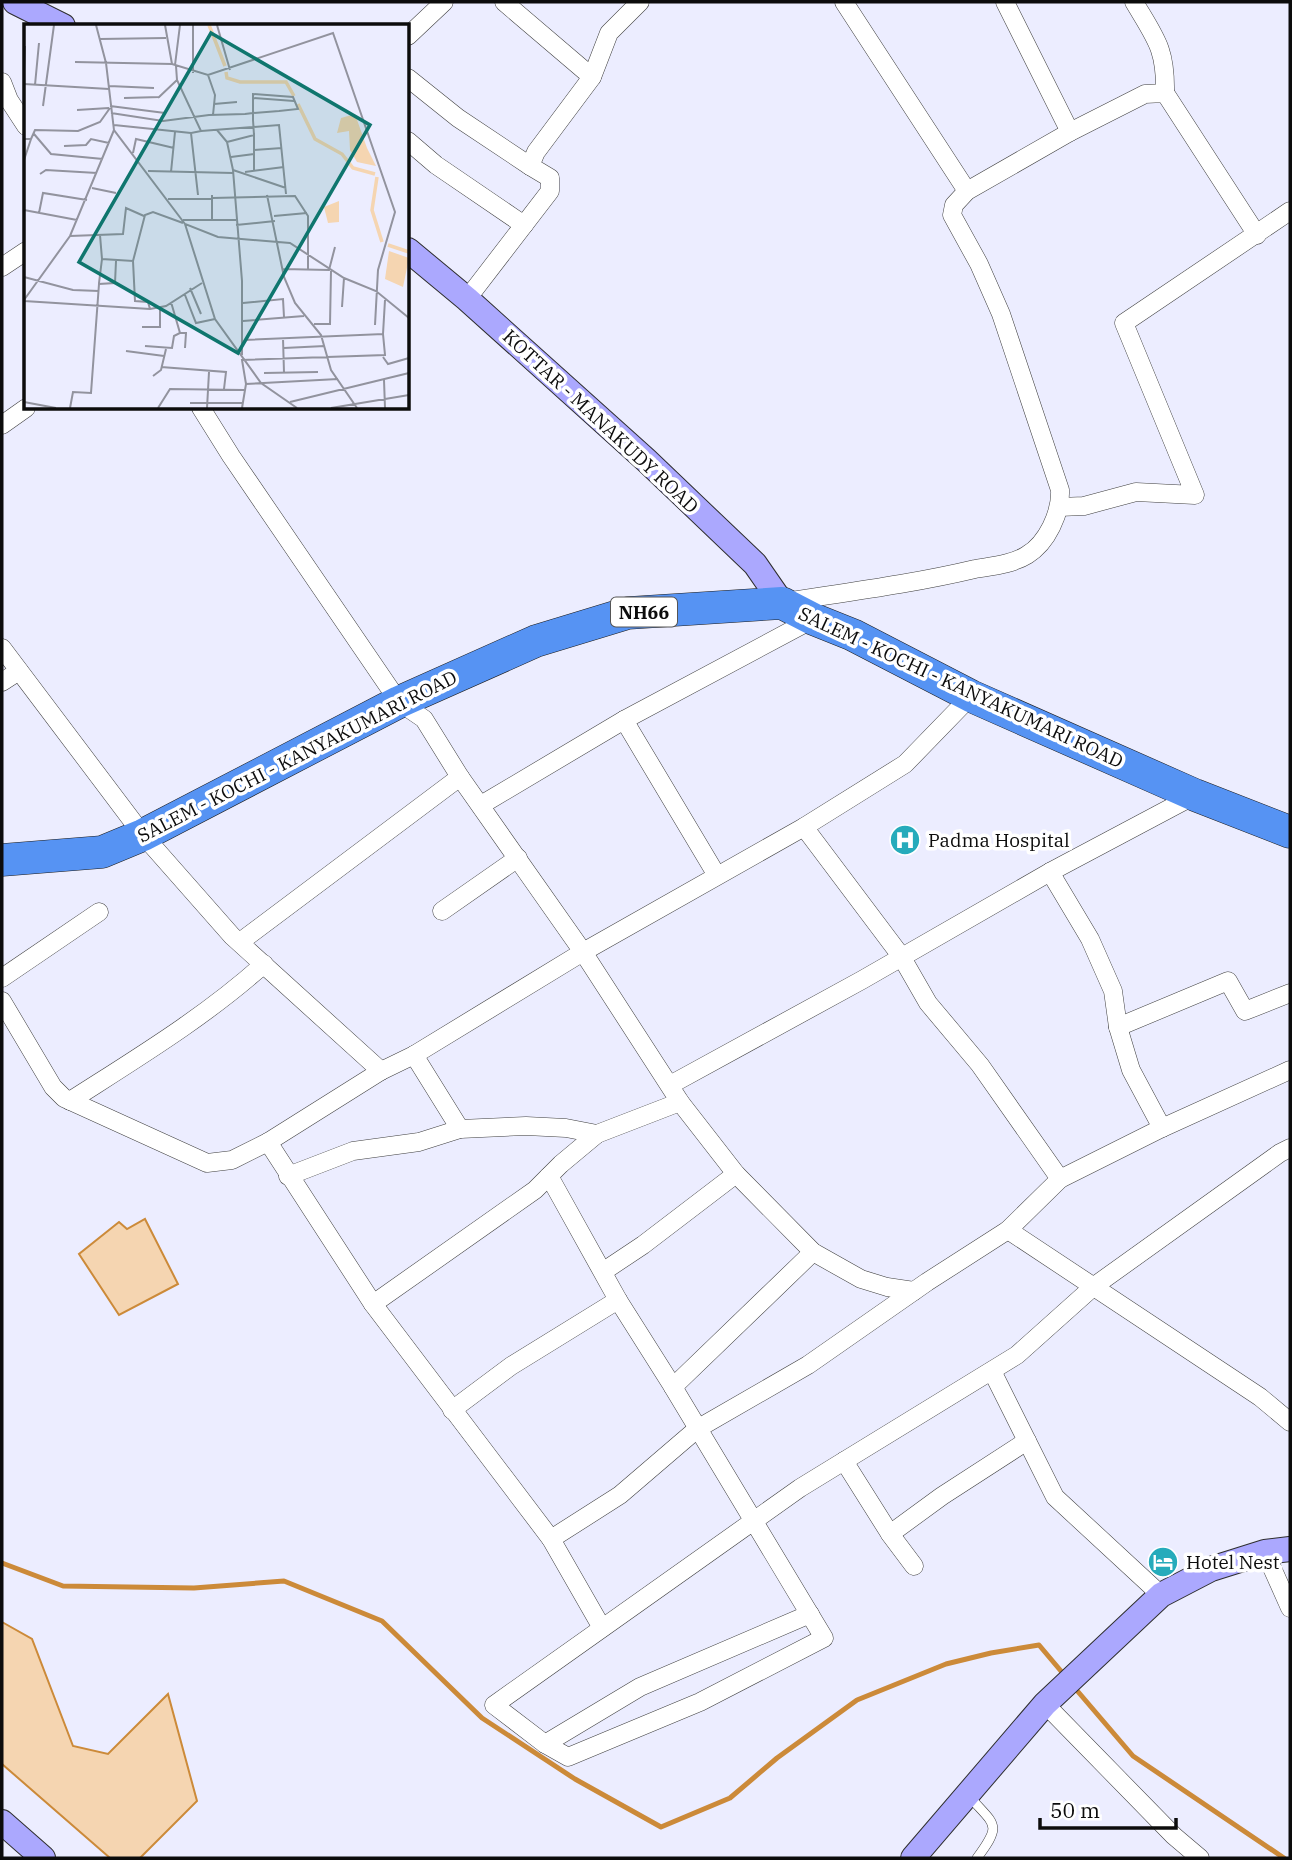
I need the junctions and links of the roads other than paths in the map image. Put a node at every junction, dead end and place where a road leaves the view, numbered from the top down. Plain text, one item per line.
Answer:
1 (15, 2) edge
2 (444, 2) edge
3 (504, 2) edge
4 (844, 2) edge
5 (1005, 2) edge
6 (1134, 2) edge
7 (637, 3) edge
8 (59, 24) edge
9 (410, 34) edge
10 (592, 77) junction
11 (410, 80) edge
12 (2, 82) edge
13 (1165, 93) junction
14 (6, 102) edge
15 (24, 124) edge
16 (1070, 132) junction
17 (410, 143) edge
18 (530, 166) junction
19 (967, 191) junction
20 (1290, 211) edge
21 (524, 225) junction
22 (1257, 234) junction
23 (24, 252) edge
24 (410, 252) edge
25 (2, 267) edge
26 (467, 299) junction
27 (24, 409) edge
28 (202, 410) edge
29 (2, 425) edge
30 (1059, 507) junction
31 (782, 603) junction
32 (813, 619) junction
33 (2, 648) edge
34 (19, 671) junction
35 (2, 682) edge
36 (971, 696) junction
37 (399, 702) junction
38 (624, 720) junction
39 (460, 777) junction
40 (1195, 795) junction
41 (481, 805) junction
42 (804, 827) junction
43 (1290, 832) edge
44 (143, 835) junction
45 (518, 858) junction
46 (2, 860) edge
47 (1049, 872) junction
48 (716, 874) junction
49 (442, 911) dead end
50 (99, 912) dead end
51 (240, 942) junction
52 (583, 952) junction
53 (901, 956) junction
54 (264, 964) junction
55 (2, 978) edge
56 (1290, 993) edge
57 (2, 1001) edge
58 (1118, 1027) junction
59 (414, 1055) junction
60 (1290, 1070) edge
61 (381, 1071) junction
62 (670, 1085) junction
63 (70, 1101) junction
64 (680, 1102) junction
65 (1162, 1128) junction
66 (460, 1129) junction
67 (597, 1135) junction
68 (268, 1142) junction
69 (1290, 1148) edge
70 (736, 1174) junction
71 (288, 1176) junction
72 (549, 1176) junction
73 (1060, 1179) junction
74 (1008, 1230) junction
75 (813, 1252) junction
76 (604, 1271) junction
77 (1093, 1287) junction
78 (915, 1291) junction
79 (618, 1300) junction
80 (373, 1304) junction
81 (992, 1371) junction
82 (673, 1387) junction
83 (452, 1410) junction
84 (1290, 1422) edge
85 (697, 1429) junction
86 (1027, 1441) junction
87 (844, 1461) junction
88 (755, 1520) junction
89 (890, 1534) junction
90 (551, 1539) junction
91 (1290, 1549) edge
92 (1265, 1552) junction
93 (914, 1566) dead end
94 (1161, 1595) junction
95 (1290, 1608) edge
96 (810, 1614) junction
97 (602, 1628) junction
98 (1052, 1698) junction
99 (545, 1744) junction
100 (967, 1794) junction
101 (2, 1822) edge
102 (43, 1858) edge
103 (912, 1858) edge
104 (977, 1858) edge
105 (1200, 1858) edge

1 - 8 main road
2 - 9 street
3 - 10 street
4 - 19 street
5 - 16 street
6 - 13 street
7 - 10 street
10 - 18 street
11 - 18 street
12 - 14 street
13 - 16 street
13 - 22 street
14 - 15 street
16 - 19 street
17 - 21 street
18 - 21 street
19 - 30 street
20 - 22 street
21 - 26 street
22 - 30 street
23 - 25 street
24 - 26 main road, KOTTAR - MANAKUDY ROAD
26 - 31 main road, KOTTAR - MANAKUDY ROAD
27 - 29 street
28 - 37 street
30 - 31 street
31 - 32 highway, SALEM - KOCHI - KANYAKUMARI ROAD
31 - 37 highway, SALEM - KOCHI - KANYAKUMARI ROAD / NH66
32 - 36 highway, SALEM - KOCHI - KANYAKUMARI ROAD
32 - 38 street
33 - 34 street
34 - 35 street
34 - 44 street
36 - 40 highway, SALEM - KOCHI - KANYAKUMARI ROAD
36 - 42 street
37 - 39 street
37 - 44 highway, SALEM - KOCHI - KANYAKUMARI ROAD / NH66
38 - 41 street
38 - 48 street
39 - 41 street
39 - 51 street
40 - 43 highway, SALEM - KOCHI - KANYAKUMARI ROAD
40 - 47 street
41 - 45 street
42 - 48 street
42 - 53 street
44 - 46 highway, SALEM - KOCHI - KANYAKUMARI ROAD / NH66
44 - 51 street
45 - 49 street
45 - 52 street
47 - 53 street
47 - 58 street
48 - 52 street
50 - 55 street
51 - 54 street
52 - 59 street
52 - 62 street
53 - 62 street
53 - 73 street
54 - 61 street
54 - 63 street
56 - 58 street
57 - 63 street
58 - 65 street
59 - 61 street
59 - 66 street
60 - 65 street
61 - 68 street
62 - 64 street
63 - 68 street
64 - 67 street
64 - 70 street
65 - 73 street
66 - 67 street
66 - 71 street
67 - 72 street
68 - 71 street
69 - 77 street
70 - 75 street
70 - 76 street
71 - 80 street
72 - 76 street
72 - 80 street
73 - 74 street
74 - 77 street
74 - 78 street
75 - 78 street
75 - 82 street
76 - 79 street
77 - 81 street
77 - 84 street
78 - 85 street
79 - 82 street
79 - 83 street
80 - 83 street
81 - 86 street
81 - 87 street
82 - 85 street
83 - 90 street
85 - 88 street
85 - 90 street
86 - 89 street
86 - 94 street
87 - 88 street
87 - 89 street
88 - 96 street
88 - 97 street
89 - 93 street
90 - 97 street
91 - 92 main road
92 - 94 main road
92 - 95 street
94 - 98 main road
96 - 99 street
96 - 99 street
97 - 99 street
98 - 100 main road
98 - 105 street
100 - 103 main road
100 - 104 lane
101 - 102 main road

